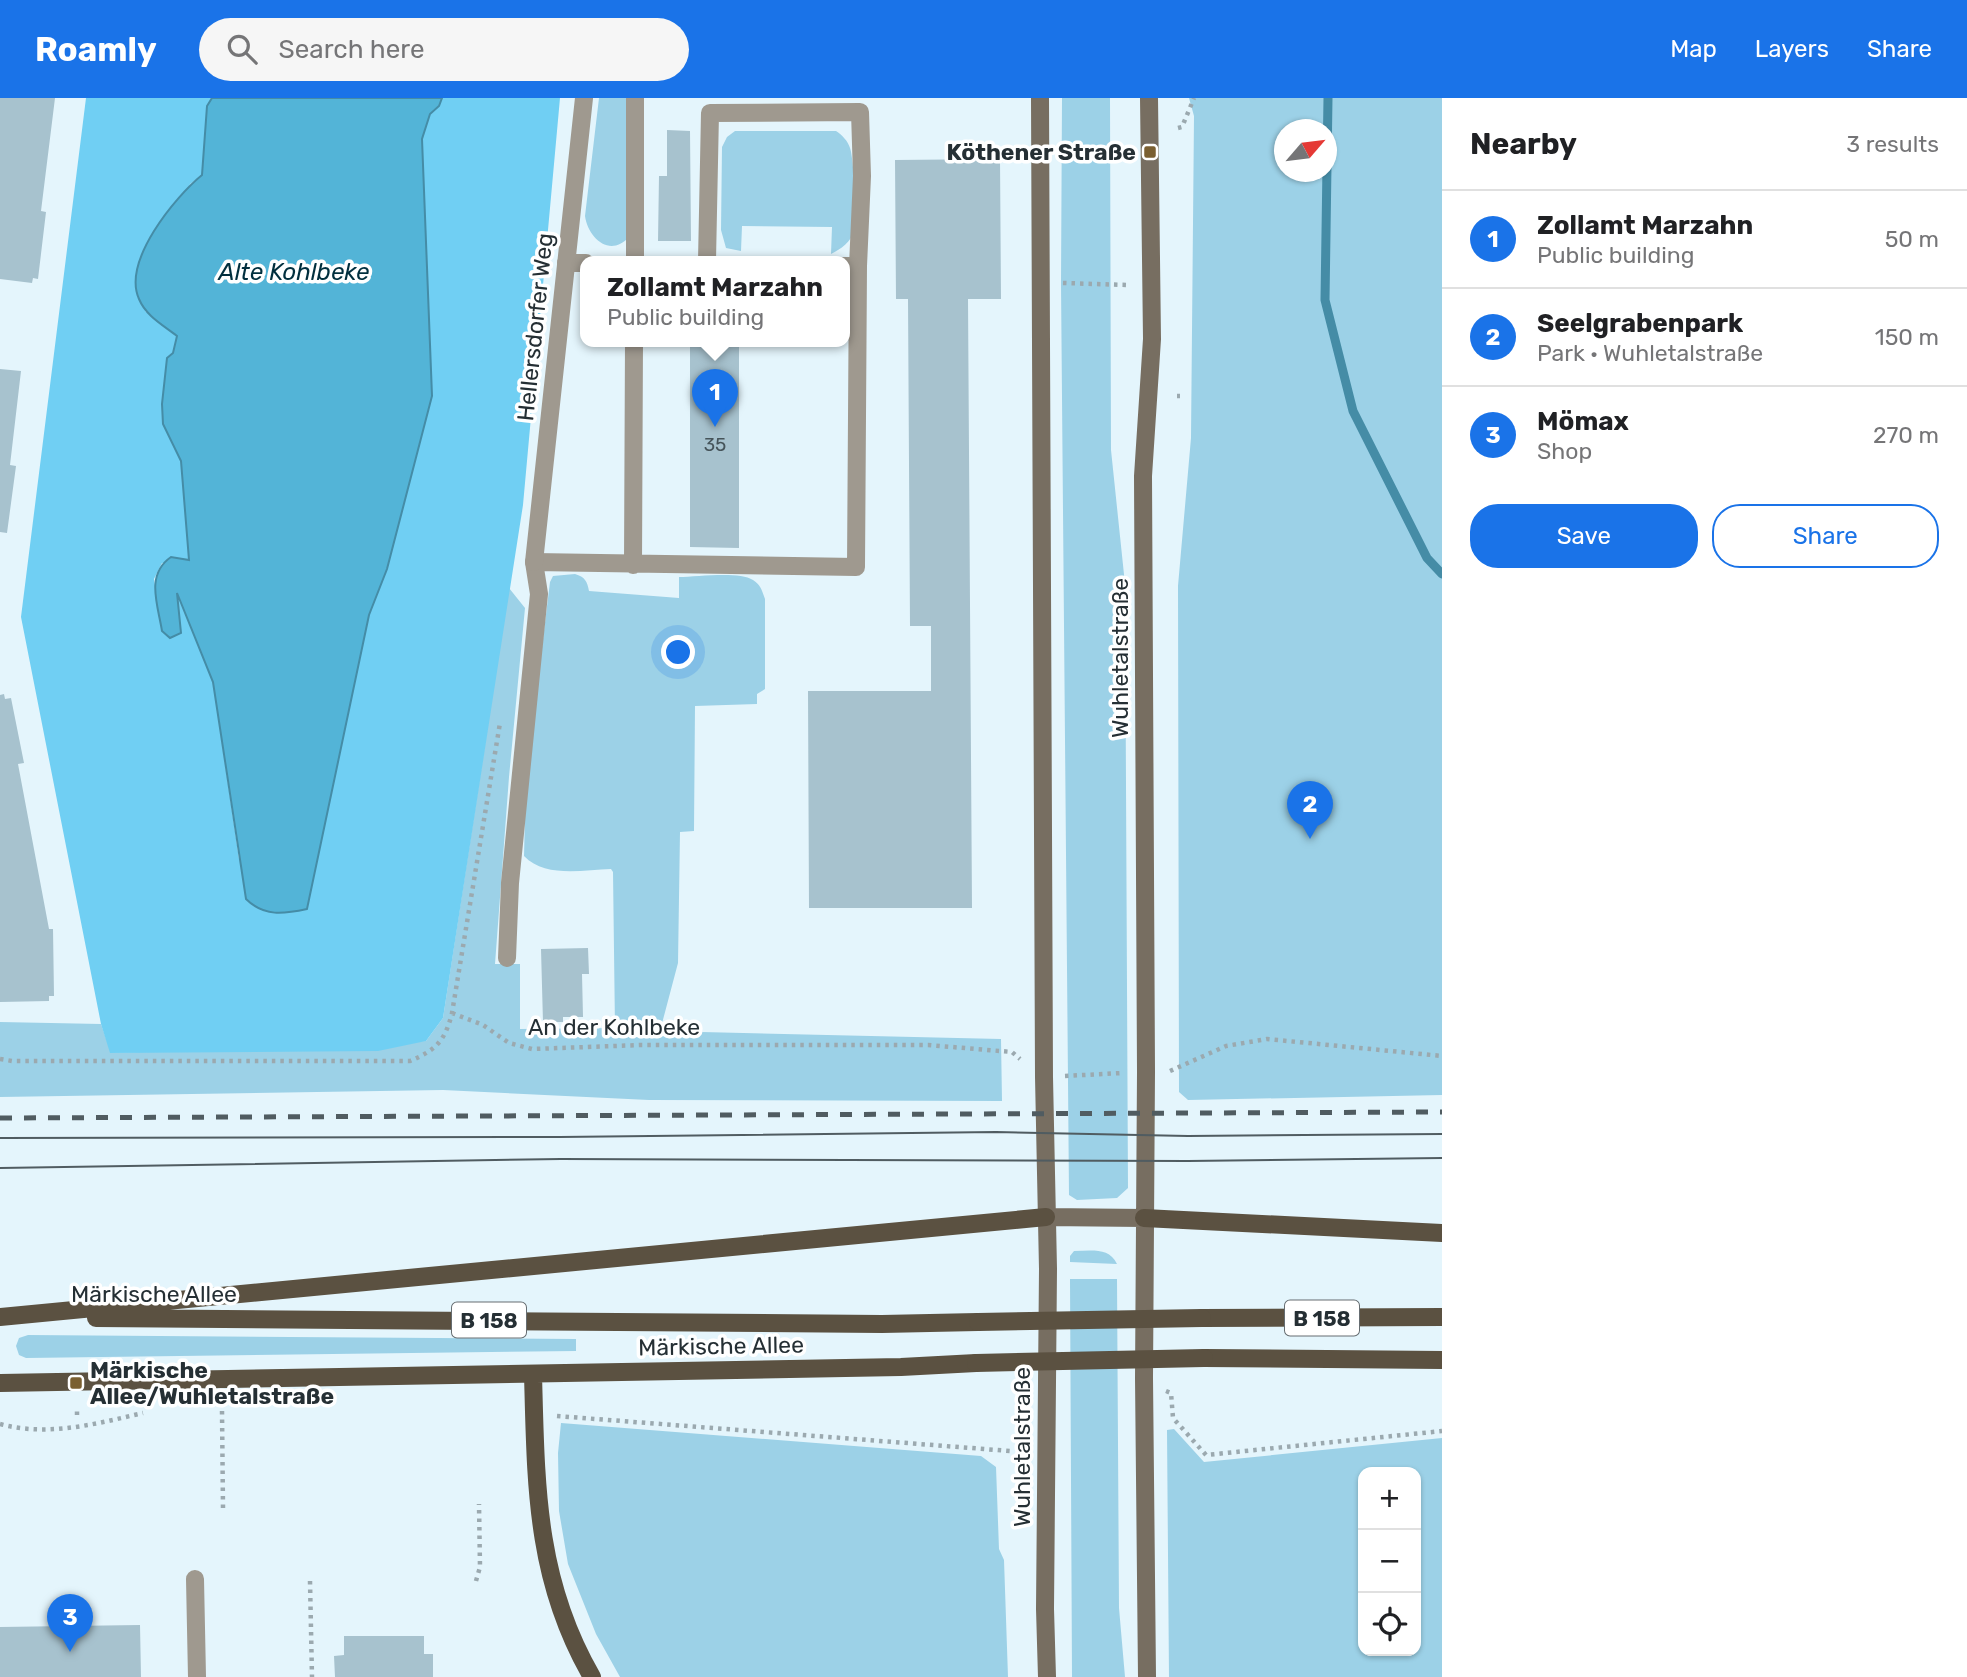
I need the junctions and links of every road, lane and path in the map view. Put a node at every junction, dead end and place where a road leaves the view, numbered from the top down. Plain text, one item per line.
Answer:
1 (584, 98) edge
2 (635, 98) edge
3 (1040, 98) edge
4 (1149, 98) edge
5 (1194, 98) edge
6 (1178, 128) dead end
7 (635, 256) edge
8 (707, 256) edge
9 (566, 263) junction
10 (580, 264) edge
11 (851, 266) edge
12 (1061, 283) dead end
13 (1111, 285) dead end
14 (635, 347) edge
15 (534, 562) junction
16 (633, 565) junction
17 (501, 715) dead end
18 (507, 958) dead end
19 (452, 1013) junction
20 (1442, 1056) edge
21 (0, 1059) edge
22 (1146, 1072) junction
23 (1044, 1077) junction
24 (1046, 1217) junction
25 (1144, 1218) junction
26 (1442, 1233) edge
27 (0, 1317) edge
28 (1442, 1317) edge
29 (1442, 1360) edge
30 (533, 1374) junction
31 (0, 1383) edge
32 (1162, 1389) dead end
33 (77, 1408) dead end
34 (222, 1412) dead end
35 (143, 1413) dead end
36 (77, 1415) dead end
37 (554, 1416) dead end
38 (0, 1424) edge
39 (1442, 1431) edge
40 (1010, 1451) dead end
41 (479, 1504) dead end
42 (223, 1508) dead end
43 (195, 1579) dead end
44 (310, 1581) dead end
45 (476, 1581) dead end
46 (197, 1677) edge
47 (312, 1677) edge
48 (592, 1677) edge
49 (1047, 1677) edge
50 (1147, 1677) edge

1 - 9 street, Hellersdorfer Weg
2 - 7 street
3 - 23 main road, Wuhletalstraße
4 - 22 main road, Wuhletalstraße
5 - 6 path
8 - 11 street
9 - 10 street
9 - 15 street, Hellersdorfer Weg
11 - 16 street
12 - 13 path
14 - 16 street
15 - 16 street
15 - 18 street, Hellersdorfer Weg
17 - 19 path
19 - 21 path
19 - 23 path, An der Kohlbeke
20 - 22 path
22 - 23 path
22 - 25 main road, Wuhletalstraße
23 - 24 main road, Wuhletalstraße
24 - 25 main road
24 - 27 main road
24 - 49 main road, Wuhletalstraße
25 - 26 main road
25 - 50 main road, Wuhletalstraße
27 - 28 main road, Märkische Allee / B 158, bridge
29 - 30 main road, Märkische Allee / B 158, bridge
30 - 31 main road, Märkische Allee / B 158
30 - 48 main road
32 - 39 path
33 - 36 path
34 - 42 path
35 - 38 path
37 - 40 path
41 - 45 path
43 - 46 street
44 - 47 path

